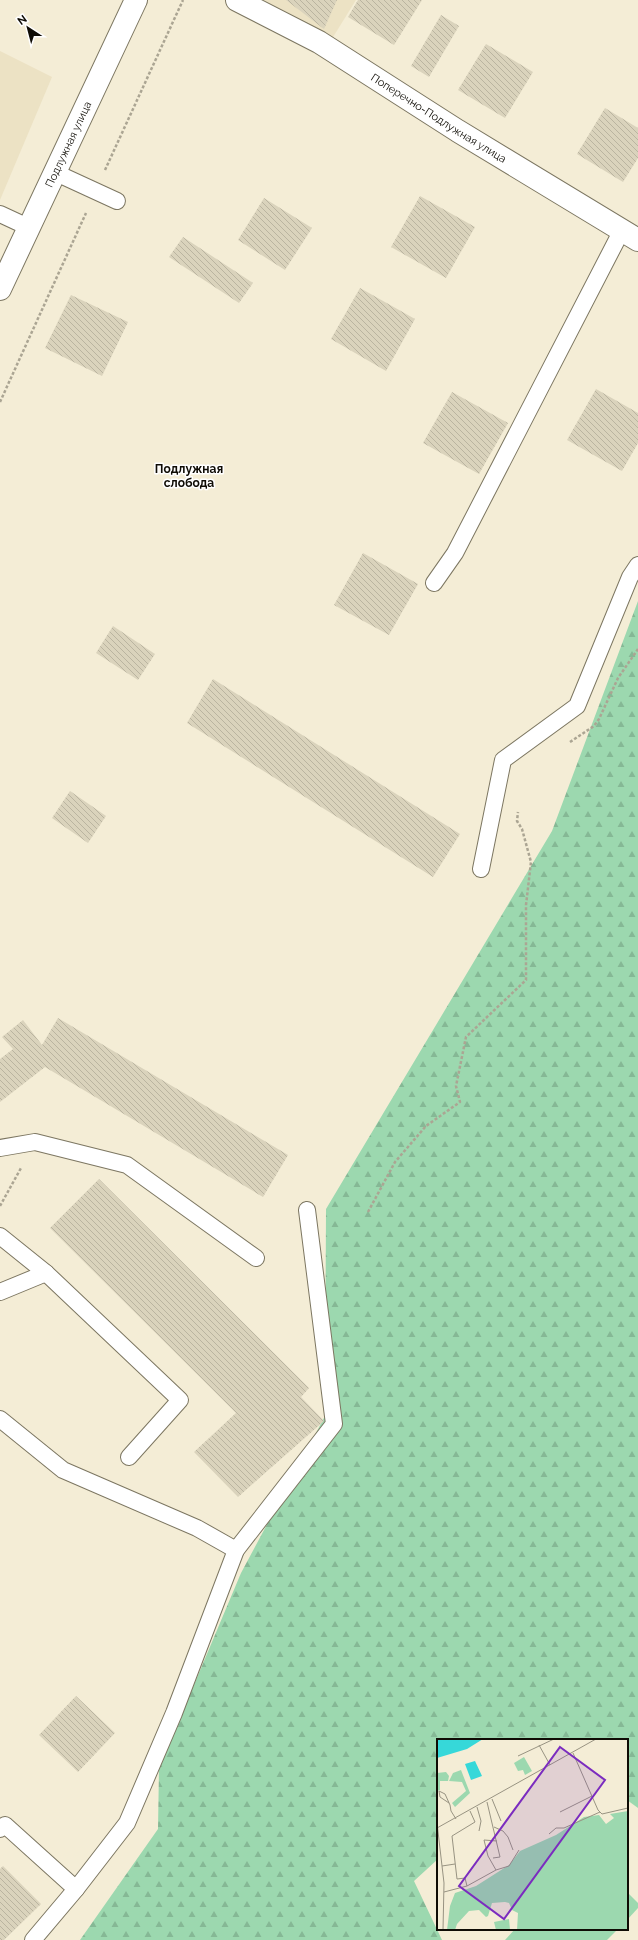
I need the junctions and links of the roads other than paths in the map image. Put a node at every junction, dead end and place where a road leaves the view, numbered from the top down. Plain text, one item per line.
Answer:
1 (136, 0) edge
2 (237, 0) edge
3 (54, 172) junction
4 (117, 201) dead end
5 (0, 214) edge
6 (28, 227) junction
7 (630, 235) edge
8 (0, 289) edge
9 (638, 565) edge
10 (434, 583) dead end
11 (481, 869) dead end
12 (0, 1148) edge
13 (307, 1210) dead end
14 (0, 1236) edge
15 (256, 1258) dead end
16 (46, 1273) junction
17 (0, 1292) edge
18 (0, 1419) edge
19 (129, 1457) dead end
20 (236, 1550) junction
21 (0, 1829) edge
22 (76, 1889) junction
23 (33, 1940) edge

1 - 3 street, Подлужная улица
2 - 7 street, Поперечно-Подлужная улица
3 - 4 lane
3 - 6 street, Подлужная улица
5 - 6 lane
6 - 8 street, Подлужная улица
7 - 10 lane
9 - 11 lane
12 - 15 lane
13 - 20 lane
14 - 16 lane
16 - 17 lane
16 - 19 lane
18 - 20 lane
20 - 22 lane
21 - 22 lane
22 - 23 lane

